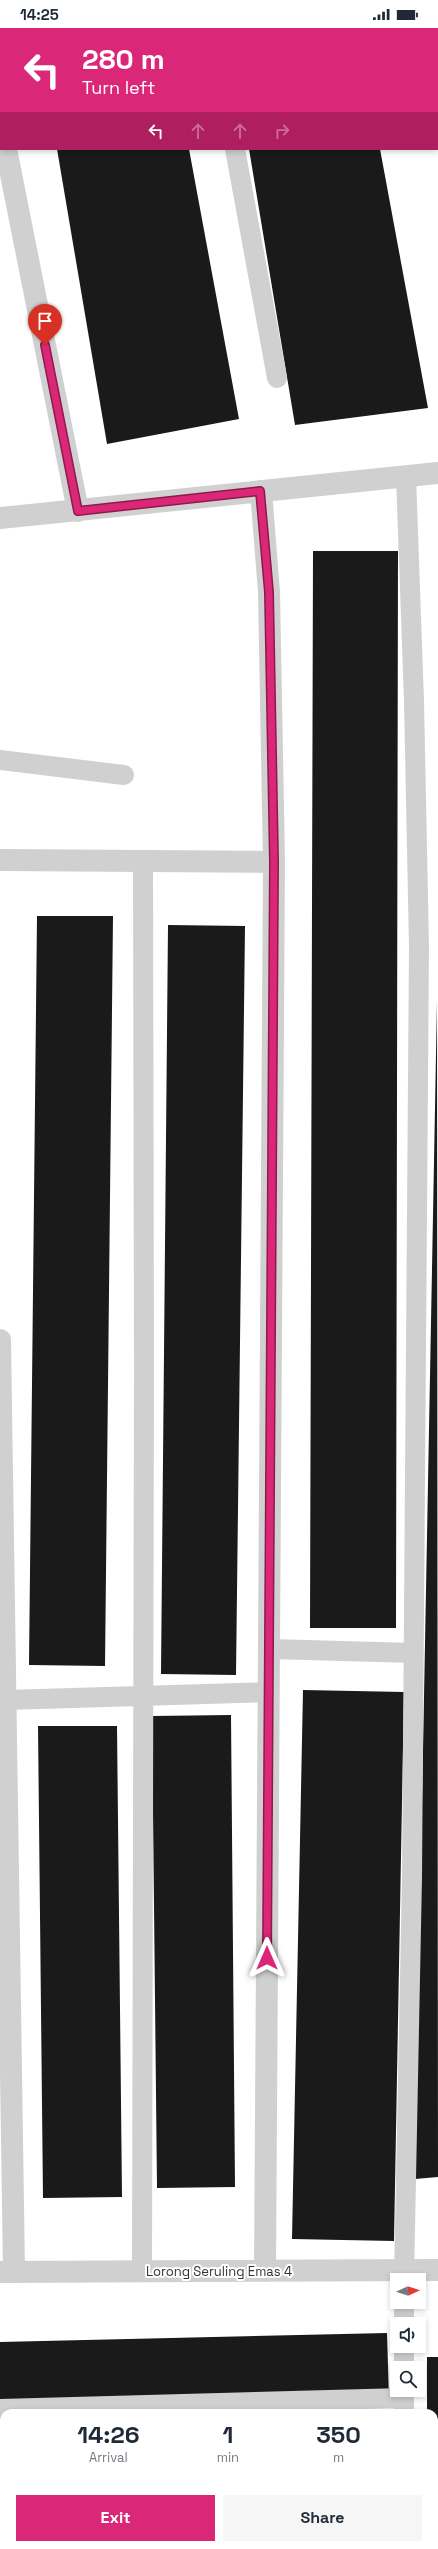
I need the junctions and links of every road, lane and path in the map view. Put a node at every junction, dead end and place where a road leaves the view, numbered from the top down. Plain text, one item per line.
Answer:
1 (6, 150) edge
2 (234, 150) edge
3 (277, 378) dead end
4 (438, 473) edge
5 (406, 476) junction
6 (260, 491) junction
7 (78, 511) junction
8 (0, 518) edge
9 (0, 760) edge
10 (124, 775) dead end
11 (0, 860) edge
12 (143, 861) junction
13 (274, 862) junction
14 (0, 1340) edge
15 (270, 1649) junction
16 (414, 1653) junction
17 (269, 1692) junction
18 (143, 1696) junction
19 (3, 1700) edge
20 (438, 2270) edge
21 (7, 2271) edge
22 (142, 2271) junction
23 (265, 2271) junction
24 (404, 2273) edge
25 (418, 2273) edge
26 (390, 2275) edge
27 (404, 2400) edge
28 (0, 2409) edge

1 - 7 street
2 - 3 lane
4 - 5 street
5 - 6 street
5 - 16 lane
6 - 7 street
6 - 13 street
7 - 8 street
9 - 10 lane
11 - 12 street
12 - 13 street
12 - 18 lane
13 - 15 street
14 - 19 street
15 - 16 lane
15 - 17 street
16 - 24 lane
17 - 18 lane
17 - 23 street
18 - 19 lane
18 - 22 lane
19 - 21 street
20 - 25 street, Lorong Seruling Emas 4
21 - 22 street, Lorong Seruling Emas 4
22 - 23 street, Lorong Seruling Emas 4
23 - 26 street, Lorong Seruling Emas 4
27 - 28 lane

